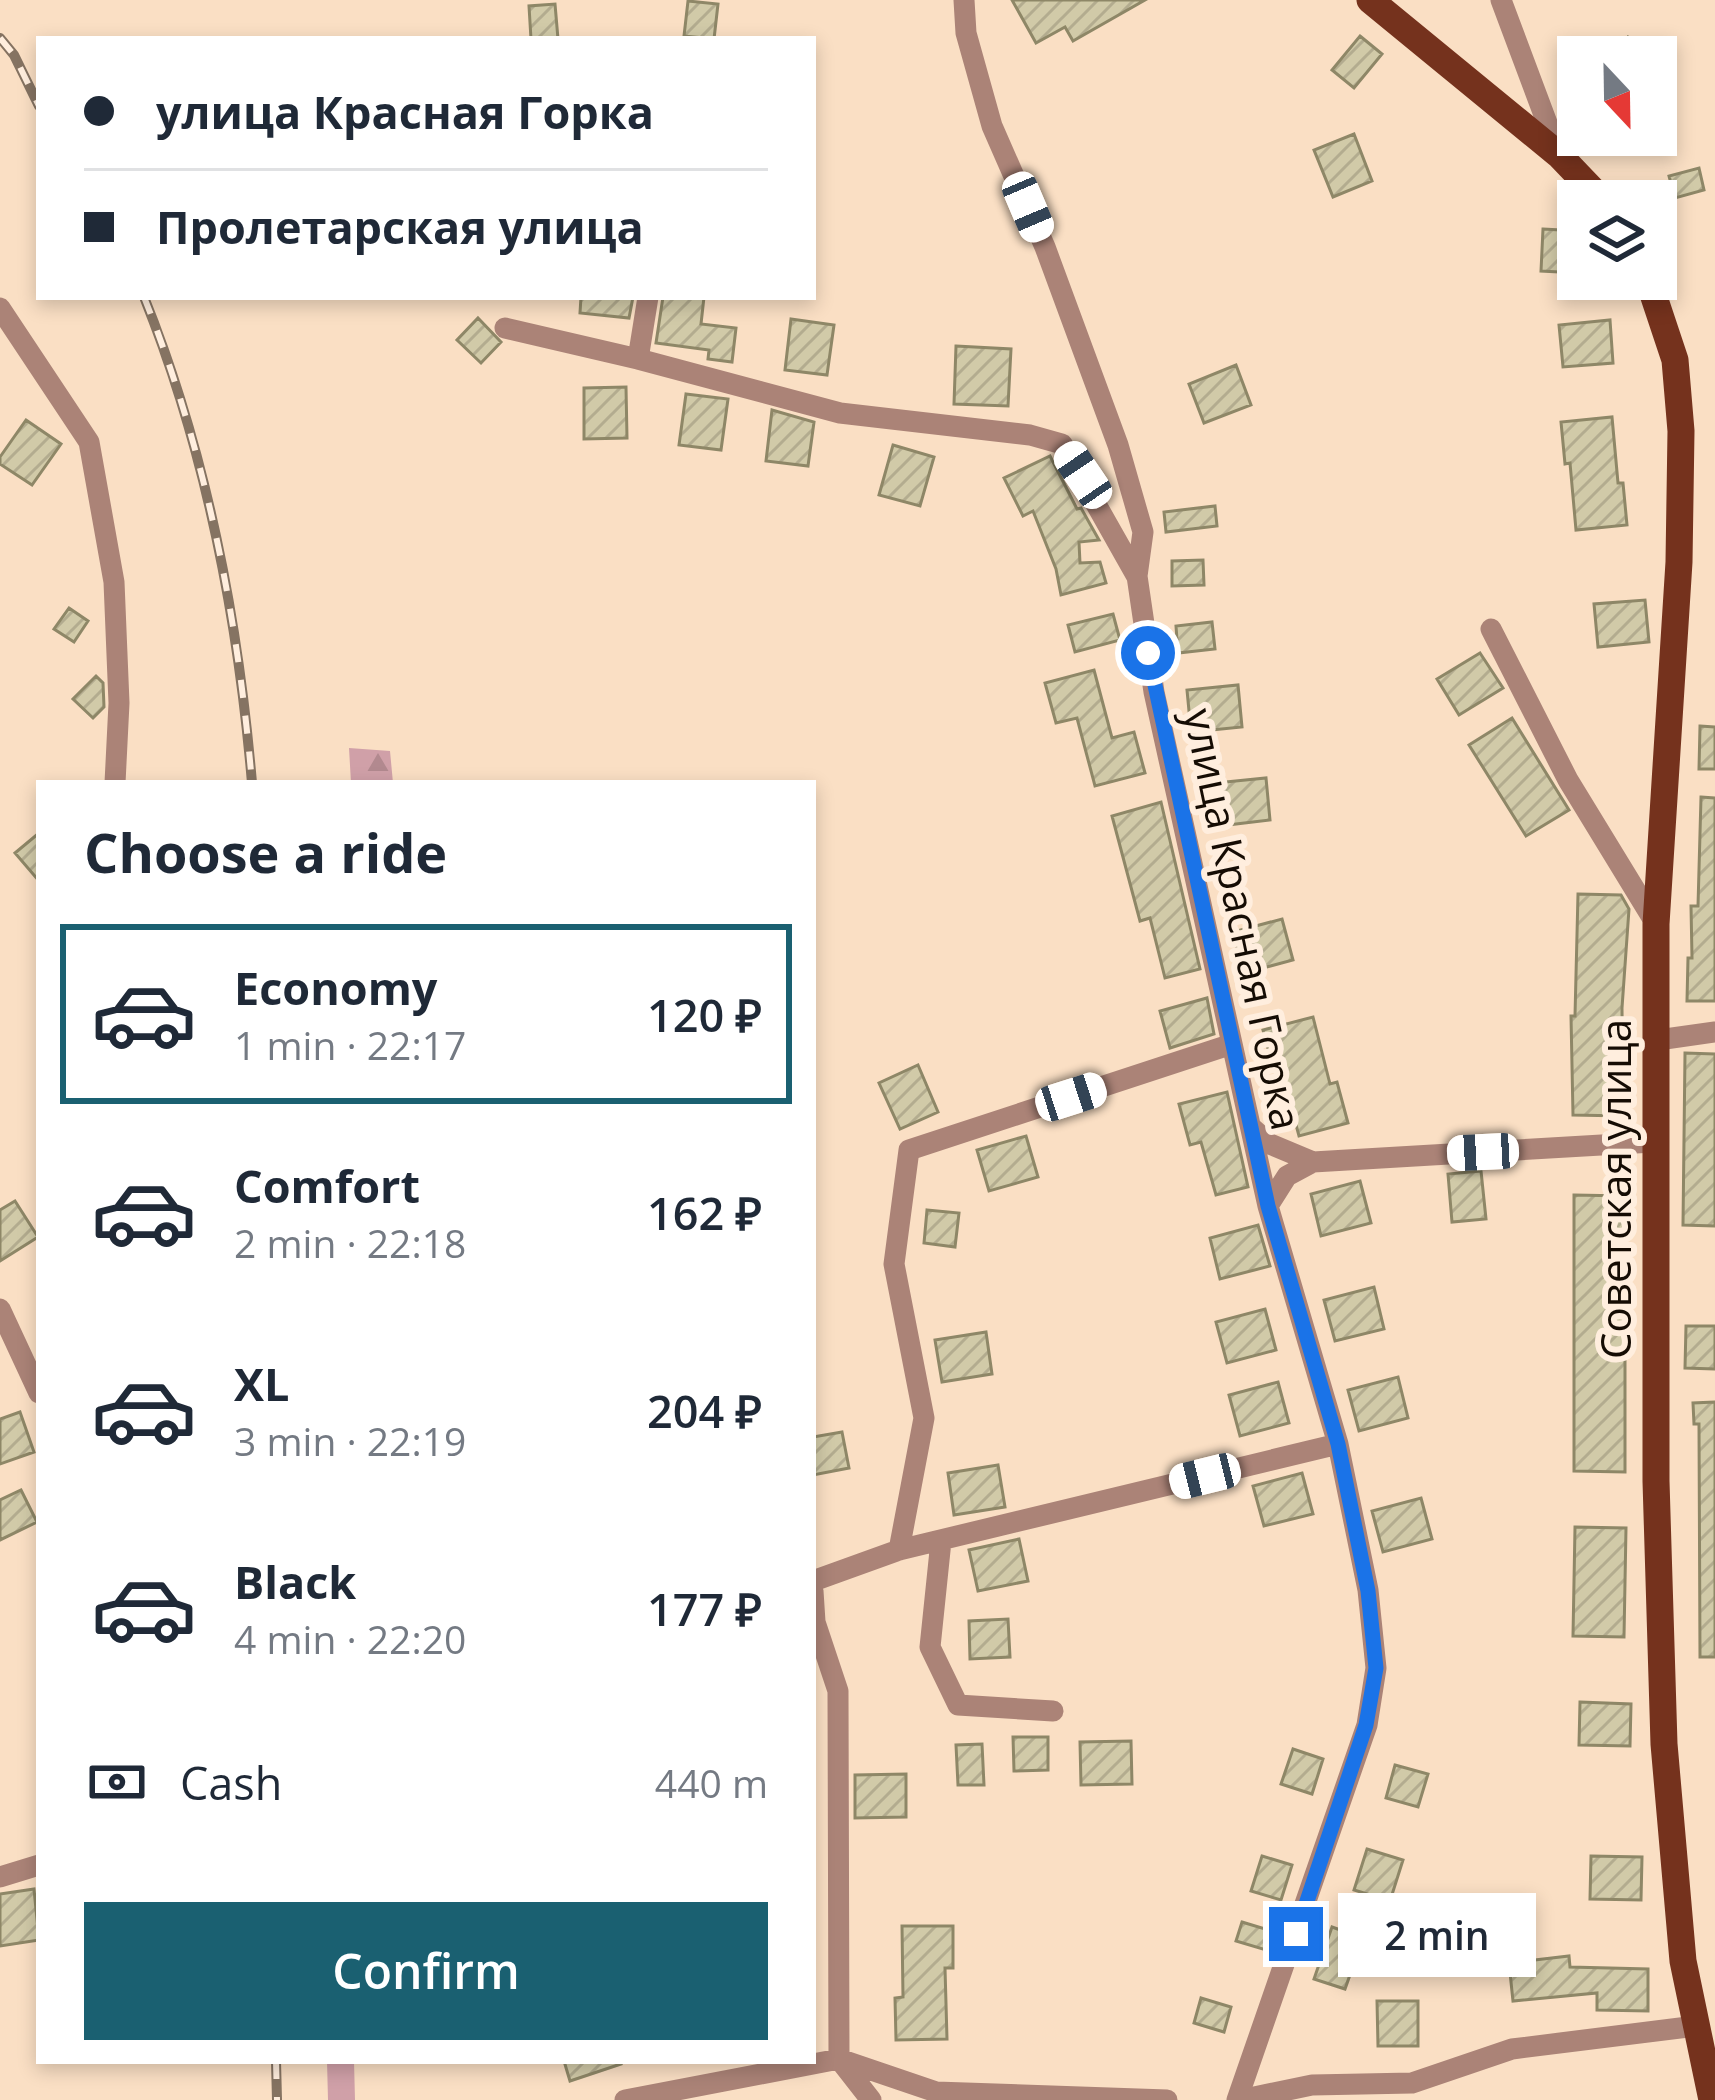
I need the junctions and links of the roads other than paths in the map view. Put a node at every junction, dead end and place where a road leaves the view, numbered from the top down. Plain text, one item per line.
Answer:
1 (964, 0) edge
2 (1370, 0) edge
3 (1502, 0) edge
4 (1557, 149) edge
5 (1557, 152) edge
6 (1561, 156) edge
7 (1584, 180) edge
8 (647, 300) edge
9 (1655, 300) edge
10 (0, 308) edge
11 (506, 328) dead end
12 (638, 359) junction
13 (1137, 576) junction
14 (1491, 629) dead end
15 (115, 780) edge
16 (1656, 924) junction
17 (1715, 1032) edge
18 (1658, 1040) junction
19 (1232, 1044) junction
20 (1250, 1126) junction
21 (1653, 1142) junction
22 (1313, 1162) junction
23 (1268, 1206) junction
24 (0, 1309) edge
25 (36, 1387) edge
26 (1338, 1444) junction
27 (940, 1540) junction
28 (899, 1550) junction
29 (816, 1580) edge
30 (816, 1625) edge
31 (1053, 1711) dead end
32 (36, 1865) edge
33 (0, 1877) edge
34 (1696, 2026) junction
35 (838, 2059) junction
36 (816, 2063) edge
37 (812, 2064) edge
38 (1412, 2092) edge
39 (625, 2100) edge
40 (872, 2100) edge
41 (1167, 2100) edge
42 (1238, 2100) edge
43 (1712, 2100) edge

1 - 13 street, улица Красная Горка
2 - 5 main road
3 - 4 street
6 - 7 main road
8 - 12 street
9 - 16 main road, Советская улица
10 - 15 street
11 - 12 street
12 - 13 street
13 - 19 street, улица Красная Горка
14 - 16 street
16 - 18 main road, Советская улица
17 - 18 street
18 - 21 main road, Советская улица
19 - 20 street, улица Красная Горка
19 - 28 street
20 - 22 street
20 - 23 street, улица Красная Горка
21 - 22 street
21 - 34 main road, Советская улица
22 - 23 street
23 - 26 street, улица Красная Горка
24 - 25 street
26 - 27 street
26 - 42 street, улица Красная Горка
27 - 28 street
27 - 31 street
28 - 29 street
30 - 35 street
32 - 33 street
34 - 38 street
34 - 43 main road, Советская улица
35 - 36 street
35 - 40 street
35 - 41 street
37 - 39 street
38 - 42 street

